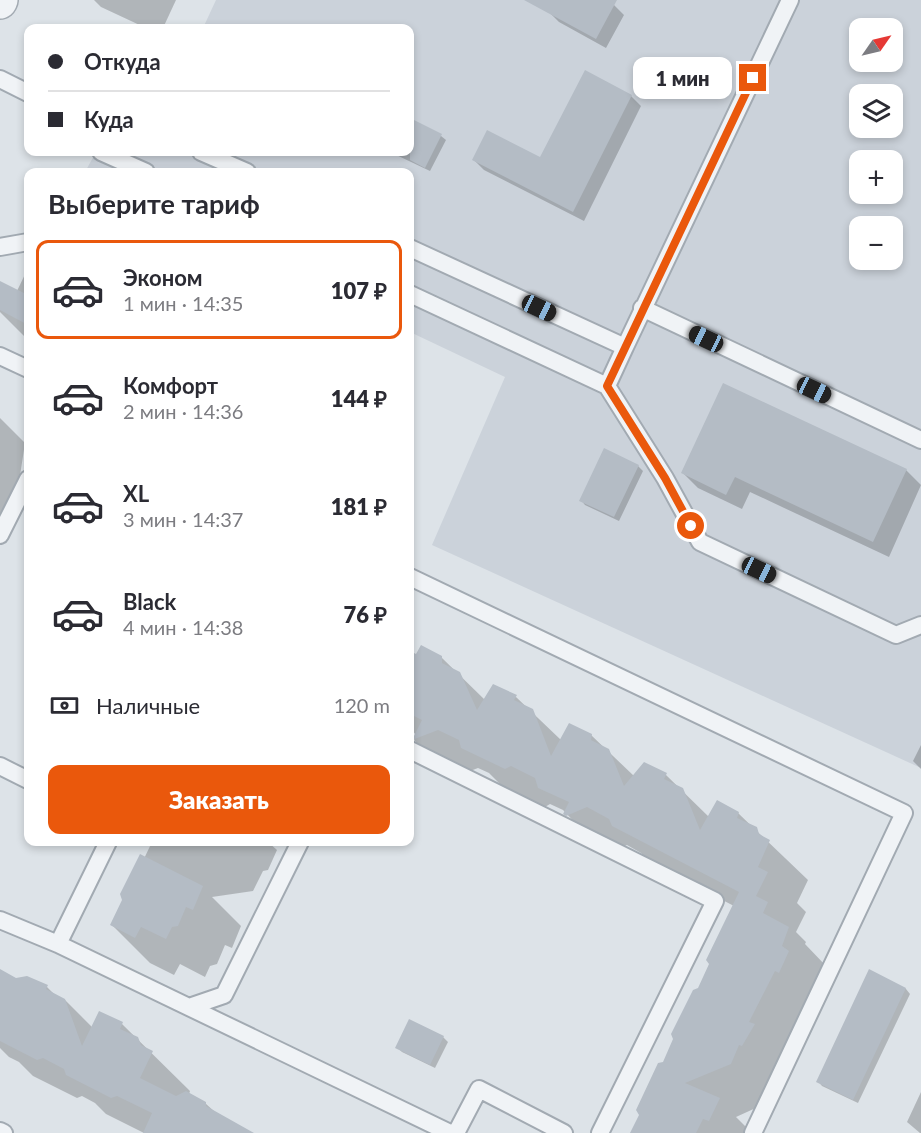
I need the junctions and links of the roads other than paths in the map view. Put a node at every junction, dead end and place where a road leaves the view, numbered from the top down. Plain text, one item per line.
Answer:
1 (790, 0) edge
2 (0, 79) edge
3 (24, 91) edge
4 (110, 156) edge
5 (210, 156) edge
6 (137, 168) edge
7 (238, 168) edge
8 (24, 243) edge
9 (0, 247) edge
10 (414, 250) edge
11 (414, 296) edge
12 (642, 308) junction
13 (625, 347) junction
14 (0, 356) edge
15 (24, 367) edge
16 (607, 386) junction
17 (921, 440) edge
18 (24, 487) edge
19 (0, 535) edge
20 (414, 579) edge
21 (921, 625) edge
22 (414, 752) edge
23 (0, 766) edge
24 (24, 778) edge
25 (106, 846) edge
26 (298, 846) edge
27 (0, 920) edge
28 (58, 944) junction
29 (189, 1007) junction
30 (450, 1133) edge
31 (456, 1133) edge
32 (564, 1133) edge
33 (600, 1133) edge
34 (753, 1133) edge

1 - 12 lane
2 - 3 lane
4 - 6 lane
5 - 7 lane
8 - 9 lane
10 - 13 lane
11 - 16 lane
12 - 13 lane
12 - 17 lane
13 - 16 lane
14 - 15 lane
16 - 21 lane
18 - 19 lane
20 - 34 lane
22 - 33 lane
23 - 24 lane
25 - 28 lane
26 - 29 lane
27 - 28 lane
28 - 29 lane
29 - 30 lane
31 - 32 lane

